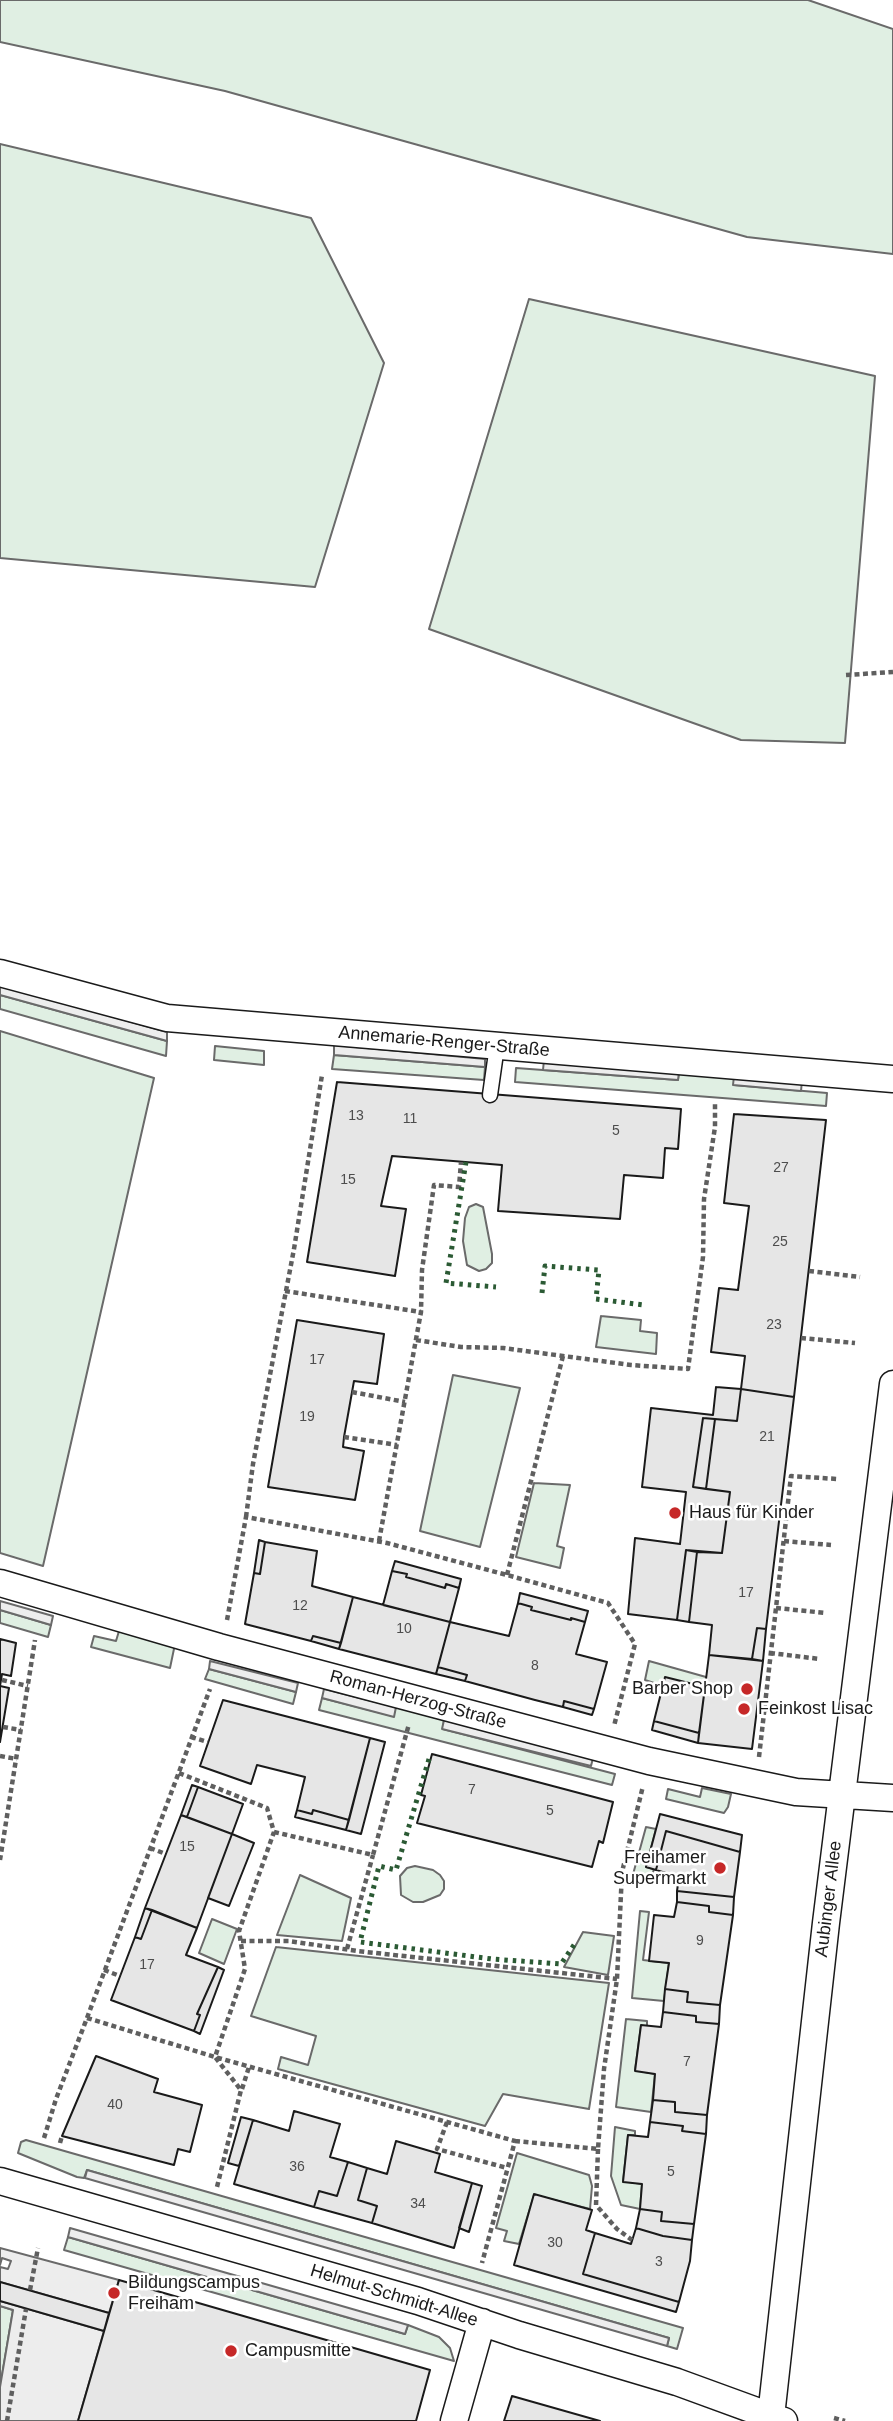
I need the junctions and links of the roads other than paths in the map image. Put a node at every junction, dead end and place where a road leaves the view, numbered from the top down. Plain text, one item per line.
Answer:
1 (0, 973) edge
2 (497, 1046) junction
3 (893, 1079) edge
4 (490, 1095) dead end
5 (893, 1384) edge
6 (0, 1583) edge
7 (841, 1794) junction
8 (893, 1798) edge
9 (0, 2181) edge
10 (482, 2322) junction
11 (775, 2419) edge
12 (454, 2421) edge

1 - 2 street, Annemarie-Renger-Straße
2 - 3 street, Annemarie-Renger-Straße
2 - 4 lane
5 - 7 street, Aubinger Allee
6 - 7 street, Roman-Herzog-Straße
7 - 8 street, Roman-Herzog-Straße
7 - 11 street, Aubinger Allee
9 - 10 street, Helmut-Schmidt-Allee
10 - 11 street, Helmut-Schmidt-Allee
10 - 12 street

